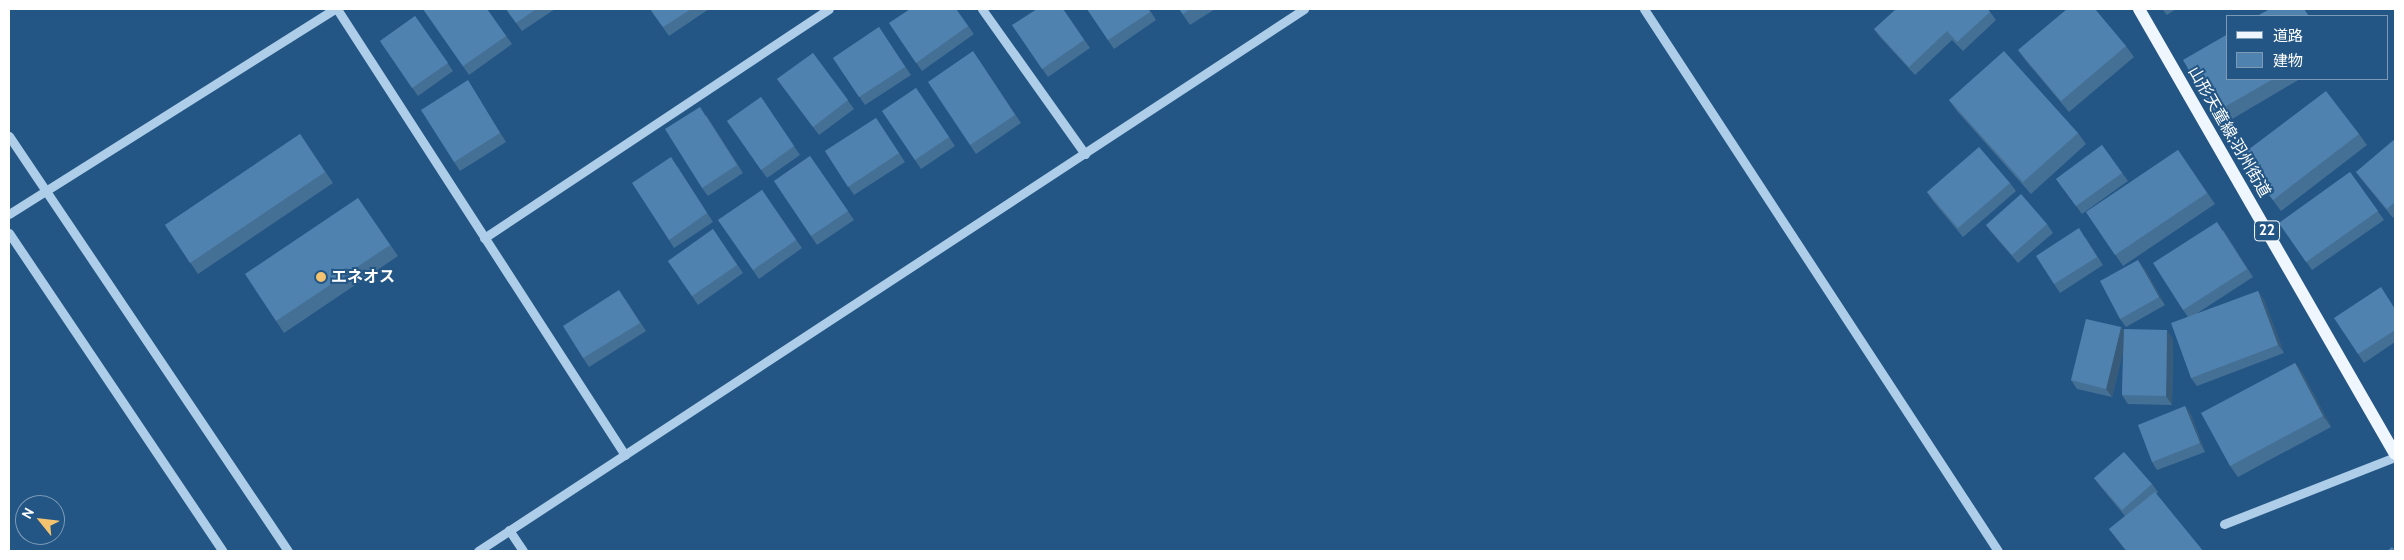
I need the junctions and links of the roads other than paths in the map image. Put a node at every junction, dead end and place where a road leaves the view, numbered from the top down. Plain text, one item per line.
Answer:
1 (336, 9) edge
2 (829, 9) edge
3 (982, 9) edge
4 (1304, 9) edge
5 (1644, 9) edge
6 (2139, 9) edge
7 (9, 136) edge
8 (1085, 154) junction
9 (44, 190) junction
10 (9, 214) edge
11 (9, 232) edge
12 (484, 238) junction
13 (626, 455) junction
14 (2395, 456) edge
15 (2224, 524) dead end
16 (509, 530) junction
17 (223, 551) edge
18 (288, 551) edge
19 (478, 551) edge
20 (524, 551) edge
21 (1998, 551) edge

1 - 9 street
1 - 12 street
2 - 12 street
3 - 8 street
4 - 8 street
5 - 21 street
6 - 14 main road, 山形天童線;羽州街道 / 22
7 - 9 street
8 - 13 street
9 - 10 street
9 - 18 street
11 - 17 street
12 - 13 street
13 - 16 street
14 - 15 street
16 - 19 street
16 - 20 street

